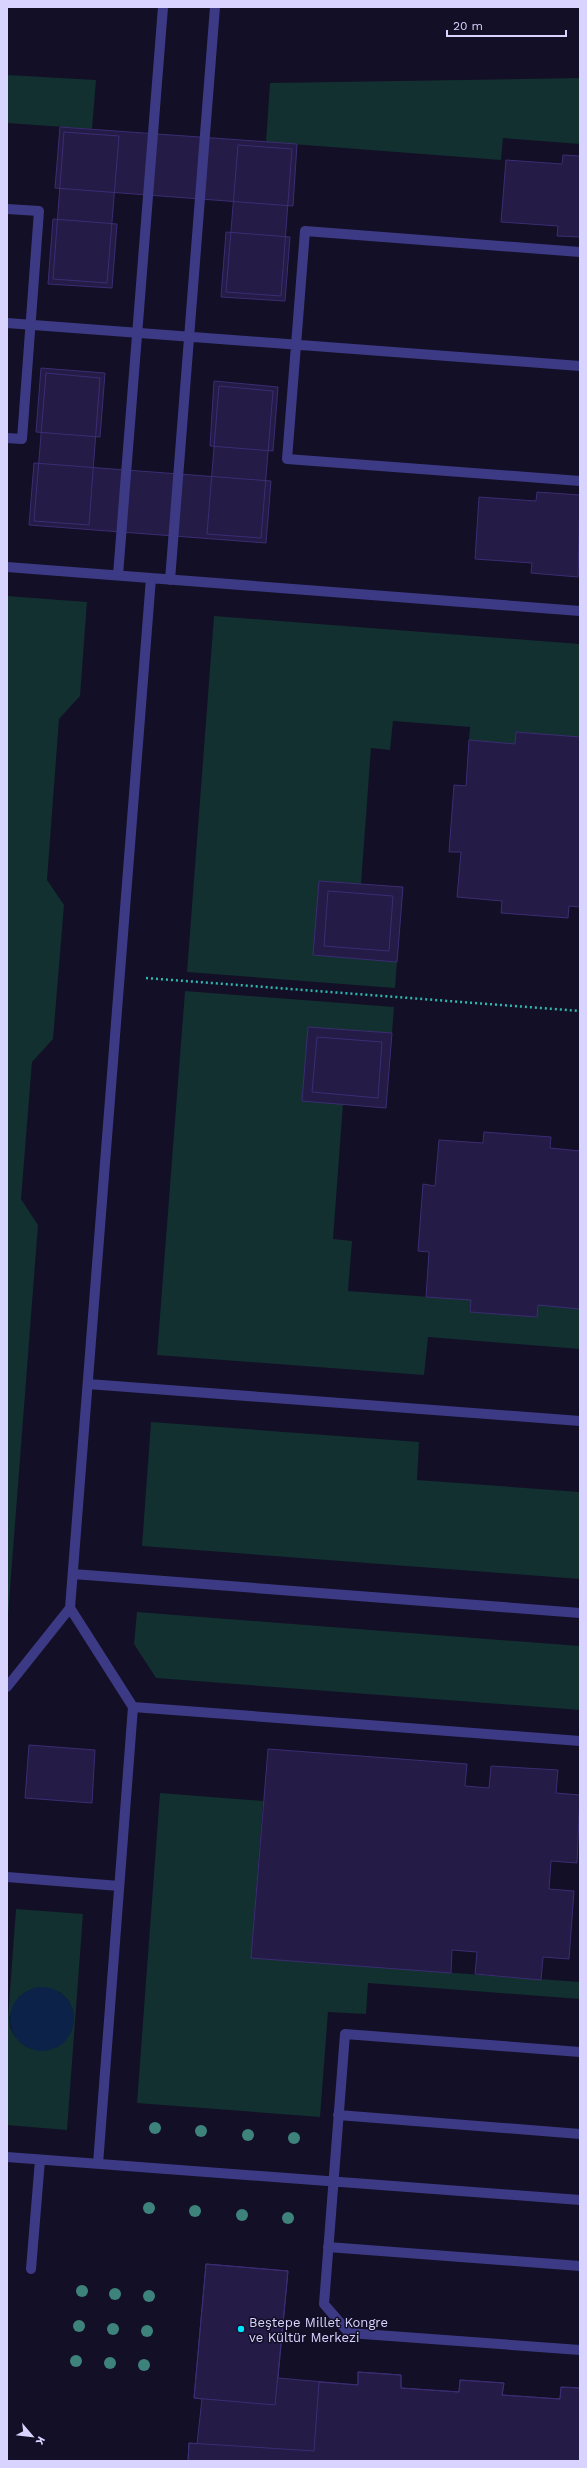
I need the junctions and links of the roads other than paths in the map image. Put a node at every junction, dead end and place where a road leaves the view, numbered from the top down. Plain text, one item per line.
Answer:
1 (163, 7) edge
2 (215, 7) edge
3 (7, 209) edge
4 (580, 252) edge
5 (7, 323) edge
6 (30, 325) junction
7 (137, 333) junction
8 (189, 337) junction
9 (296, 345) junction
10 (580, 366) edge
11 (7, 438) edge
12 (580, 481) edge
13 (7, 567) edge
14 (118, 575) junction
15 (151, 578) junction
16 (170, 580) junction
17 (580, 611) edge
18 (88, 1384) junction
19 (580, 1421) edge
20 (73, 1574) junction
21 (70, 1608) junction
22 (580, 1613) edge
23 (7, 1687) edge
24 (133, 1707) junction
25 (580, 1741) edge
26 (7, 1877) edge
27 (119, 1886) junction
28 (580, 2052) edge
29 (338, 2115) junction
30 (580, 2134) edge
31 (7, 2157) edge
32 (40, 2160) junction
33 (98, 2164) junction
34 (333, 2181) junction
35 (580, 2200) edge
36 (328, 2247) junction
37 (580, 2266) edge
38 (31, 2269) dead end
39 (580, 2350) edge

1 - 7 street
2 - 8 street
3 - 6 street
4 - 9 street
5 - 6 street
6 - 7 street
6 - 11 street
7 - 8 street
7 - 14 street
8 - 9 street
8 - 16 street
9 - 10 street
9 - 12 street
13 - 14 street
14 - 15 street
15 - 16 street
15 - 18 street
16 - 17 street
18 - 19 street
18 - 20 street
20 - 21 street
20 - 22 street
21 - 23 street
21 - 24 street
24 - 25 street
24 - 27 street
26 - 27 street
27 - 33 street
28 - 29 street
29 - 30 street
29 - 34 street
31 - 32 street
32 - 33 street
32 - 38 street
33 - 34 street
34 - 35 street
34 - 36 street
36 - 37 street
36 - 39 street

